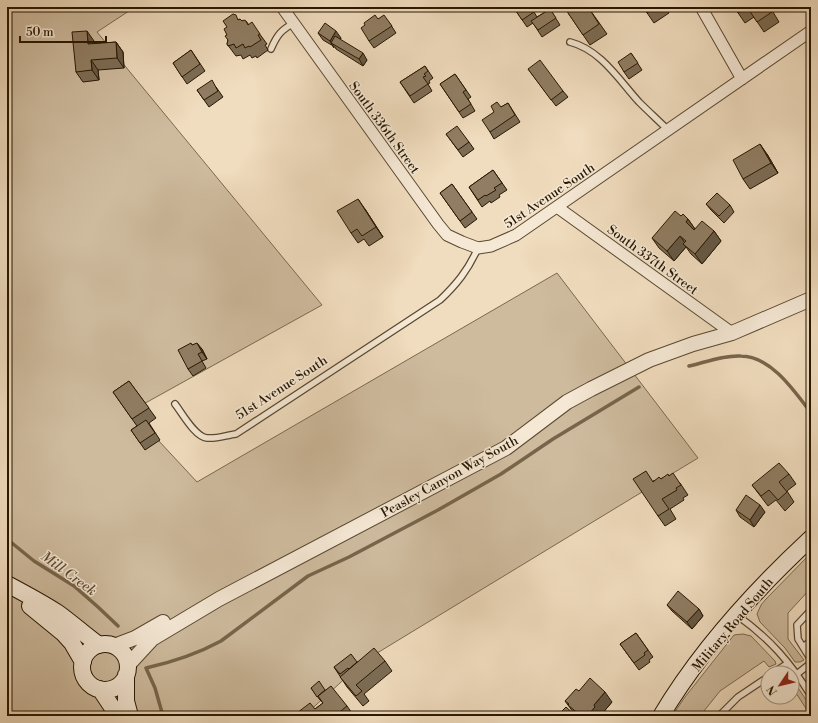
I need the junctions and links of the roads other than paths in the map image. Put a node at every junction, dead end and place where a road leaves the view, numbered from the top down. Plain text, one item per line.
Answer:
1 (701, 7) edge
2 (287, 8) edge
3 (294, 23) junction
4 (811, 31) edge
5 (570, 42) dead end
6 (271, 49) dead end
7 (742, 79) junction
8 (668, 130) junction
9 (557, 207) junction
10 (478, 248) junction
11 (811, 299) edge
12 (732, 333) junction
13 (175, 404) dead end
14 (811, 538) edge
15 (7, 584) edge
16 (7, 587) edge
17 (219, 599) junction
18 (811, 610) edge
19 (736, 614) junction
20 (811, 641) edge
21 (107, 646) junction
22 (803, 647) junction
23 (811, 660) edge
24 (83, 662) junction
25 (788, 663) joint
26 (811, 664) edge
27 (785, 665) edge
28 (127, 670) junction
29 (800, 672) edge
30 (800, 679) edge
31 (760, 682) edge
32 (100, 689) junction
33 (811, 696) edge
34 (118, 716) edge
35 (130, 716) edge
36 (661, 716) edge
37 (719, 716) edge

1 - 7 street
2 - 3 street, South 336th Street
3 - 6 lane
3 - 10 street, South 336th Street
4 - 7 street, 51st Avenue South
5 - 8 lane
7 - 8 street, 51st Avenue South
8 - 9 street, 51st Avenue South
9 - 10 street, 51st Avenue South
9 - 12 street, South 337th Street
10 - 13 lane, 51st Avenue South
11 - 12 street, Peasley Canyon Way South
12 - 17 street, Peasley Canyon Way South
14 - 19 main road, Military Road South
15 - 21 main road
16 - 24 main road
17 - 21 street, Peasley Canyon Way South
17 - 28 street, Peasley Canyon Way South
18 - 22 lane
19 - 25 lane
19 - 36 main road, Military Road South
20 - 22 lane
21 - 24 main road
21 - 28 main road
22 - 23 lane
24 - 32 main road
25 - 27 lane
26 - 29 lane
28 - 32 main road
28 - 35 main road
30 - 33 lane
31 - 37 lane
32 - 34 main road

